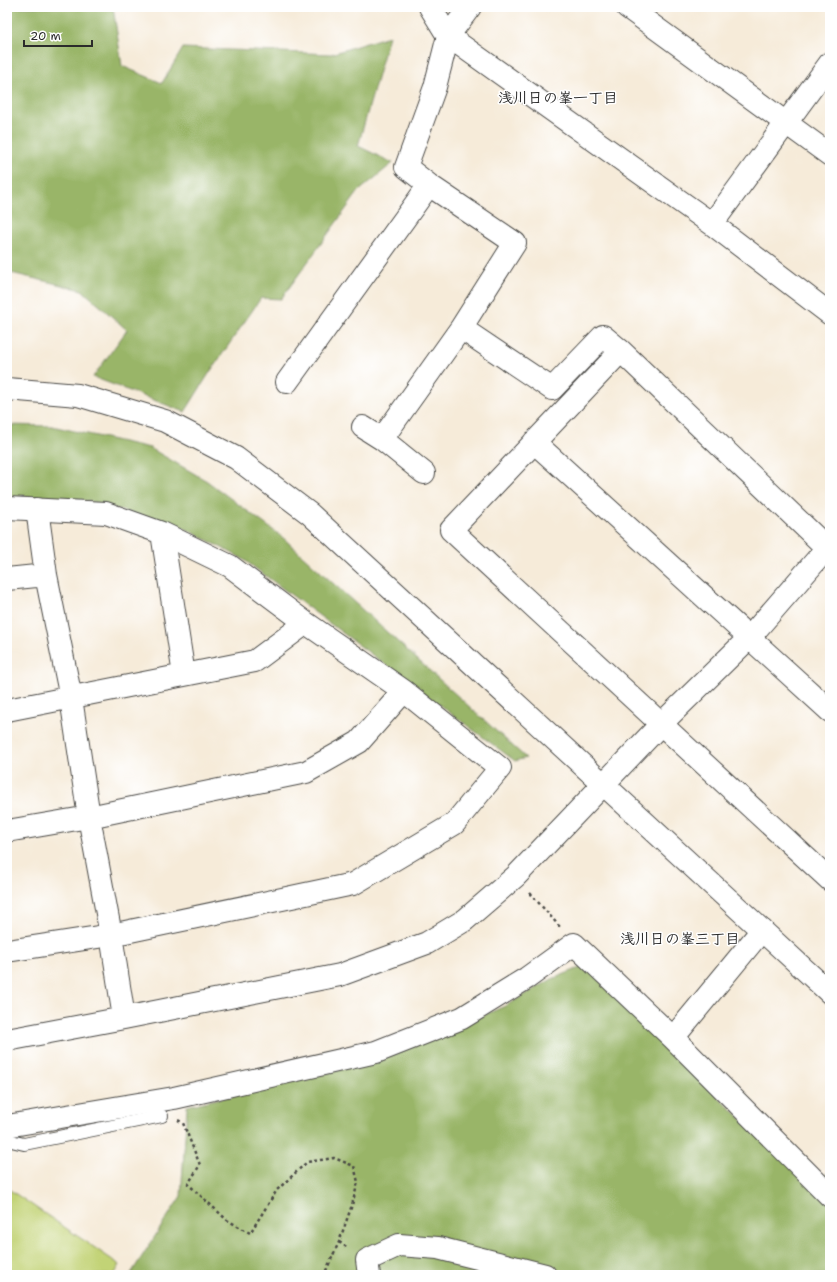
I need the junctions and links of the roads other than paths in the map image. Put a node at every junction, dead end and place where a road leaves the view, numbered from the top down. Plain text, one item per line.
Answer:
1 (430, 7) edge
2 (470, 7) edge
3 (628, 7) edge
4 (448, 36) junction
5 (830, 62) edge
6 (786, 123) junction
7 (830, 155) edge
8 (429, 185) junction
9 (712, 224) junction
10 (830, 314) edge
11 (461, 328) junction
12 (621, 351) junction
13 (287, 382) dead end
14 (7, 389) edge
15 (363, 427) dead end
16 (382, 439) junction
17 (534, 442) junction
18 (424, 473) dead end
19 (7, 508) edge
20 (37, 509) junction
21 (162, 533) junction
22 (828, 549) edge
23 (46, 575) junction
24 (7, 579) edge
25 (306, 623) junction
26 (749, 638) junction
27 (184, 675) junction
28 (404, 690) junction
29 (71, 698) junction
30 (7, 710) edge
31 (830, 711) edge
32 (662, 723) junction
33 (604, 784) junction
34 (89, 817) junction
35 (7, 830) edge
36 (830, 880) edge
37 (762, 930) junction
38 (111, 935) junction
39 (7, 951) edge
40 (830, 993) edge
41 (124, 1018) junction
42 (673, 1038) junction
43 (7, 1040) edge
44 (162, 1116) road end
45 (7, 1126) edge
46 (7, 1140) edge
47 (830, 1196) edge
48 (369, 1275) edge
49 (545, 1275) edge

1 - 4 street
2 - 4 street
3 - 6 street
4 - 8 street
4 - 9 street
5 - 6 street
6 - 7 street
6 - 9 street
8 - 11 street
8 - 13 street
9 - 10 street
11 - 12 street
11 - 16 street
12 - 17 street
12 - 22 street
14 - 33 street
15 - 16 street
16 - 18 street
17 - 26 street
17 - 32 street
19 - 20 street
20 - 21 street
20 - 23 street
21 - 25 street
21 - 27 street
22 - 26 street
23 - 24 street
23 - 29 street
25 - 27 street
25 - 28 street
26 - 31 street
26 - 32 street
27 - 29 street
28 - 34 street
28 - 38 street
29 - 30 street
29 - 34 street
32 - 33 street
32 - 36 street
33 - 37 street
33 - 41 street
34 - 35 street
34 - 38 street
37 - 40 street
37 - 42 street
38 - 39 street
38 - 41 street
41 - 43 street
42 - 45 street
42 - 47 street
44 - 46 lane
48 - 49 street

